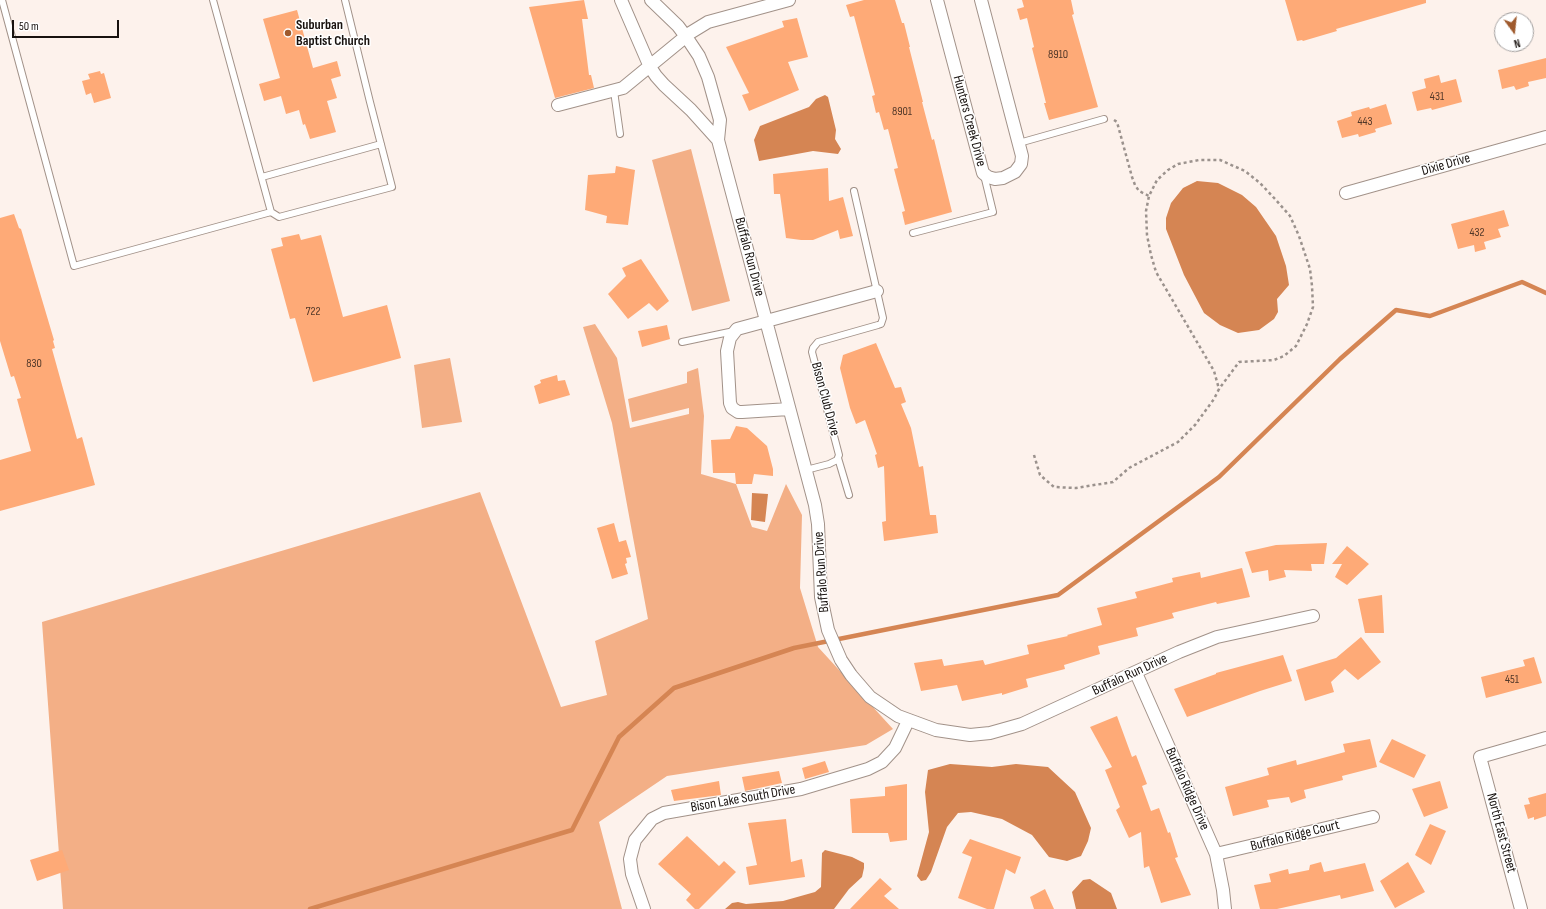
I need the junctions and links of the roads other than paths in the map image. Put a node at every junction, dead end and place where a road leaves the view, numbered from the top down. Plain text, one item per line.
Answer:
1 (2, 0) edge
2 (213, 0) edge
3 (345, 0) edge
4 (621, 0) edge
5 (650, 0) edge
6 (789, 0) edge
7 (937, 0) edge
8 (981, 0) edge
9 (686, 36) junction
10 (650, 67) junction
11 (614, 90) junction
12 (558, 105) dead end
13 (1104, 119) road end
14 (620, 134) dead end
15 (1546, 137) edge
16 (718, 140) junction
17 (1019, 143) junction
18 (381, 144) junction
19 (983, 173) junction
20 (262, 177) junction
21 (854, 191) dead end
22 (1346, 194) dead end
23 (271, 212) junction
24 (913, 233) dead end
25 (877, 291) junction
26 (766, 321) junction
27 (736, 331) junction
28 (682, 342) dead end
29 (789, 409) junction
30 (838, 458) junction
31 (806, 470) junction
32 (850, 495) dead end
33 (1313, 616) dead end
34 (1136, 673) junction
35 (908, 721) junction
36 (1546, 738) edge
37 (1373, 817) dead end
38 (1216, 854) junction
39 (644, 909) edge
40 (1225, 909) edge
41 (1521, 909) edge

1 - 23 lane
2 - 20 lane
3 - 18 lane
4 - 10 street, Buffalo Run Drive
5 - 9 street, Buffalo Run Drive
6 - 9 street
7 - 19 street, Hunters Creek Drive
8 - 17 street, Hunters Creek Drive
9 - 10 street
9 - 16 street, Buffalo Run Drive
10 - 11 street
10 - 16 street, Buffalo Run Drive
11 - 12 street
11 - 14 lane
13 - 17 lane
15 - 22 street, Dixie Drive
16 - 26 street, Buffalo Run Drive
17 - 19 street, Hunters Creek Drive
18 - 20 lane
18 - 23 lane
19 - 24 lane
20 - 23 lane
21 - 25 lane, Bison Club Drive
25 - 26 street
25 - 30 lane, Bison Club Drive
26 - 27 street
26 - 29 street, Buffalo Run Drive
27 - 28 lane
27 - 29 street
29 - 31 street, Buffalo Run Drive
30 - 31 lane
30 - 32 lane
31 - 35 street, Buffalo Run Drive
33 - 34 street, Buffalo Run Drive
34 - 35 street, Buffalo Run Drive
34 - 38 street, Buffalo Ridge Drive
35 - 39 street, Bison Lake South Drive
36 - 41 street, North East Street
37 - 38 street, Buffalo Ridge Court
38 - 40 street, Buffalo Ridge Drive

